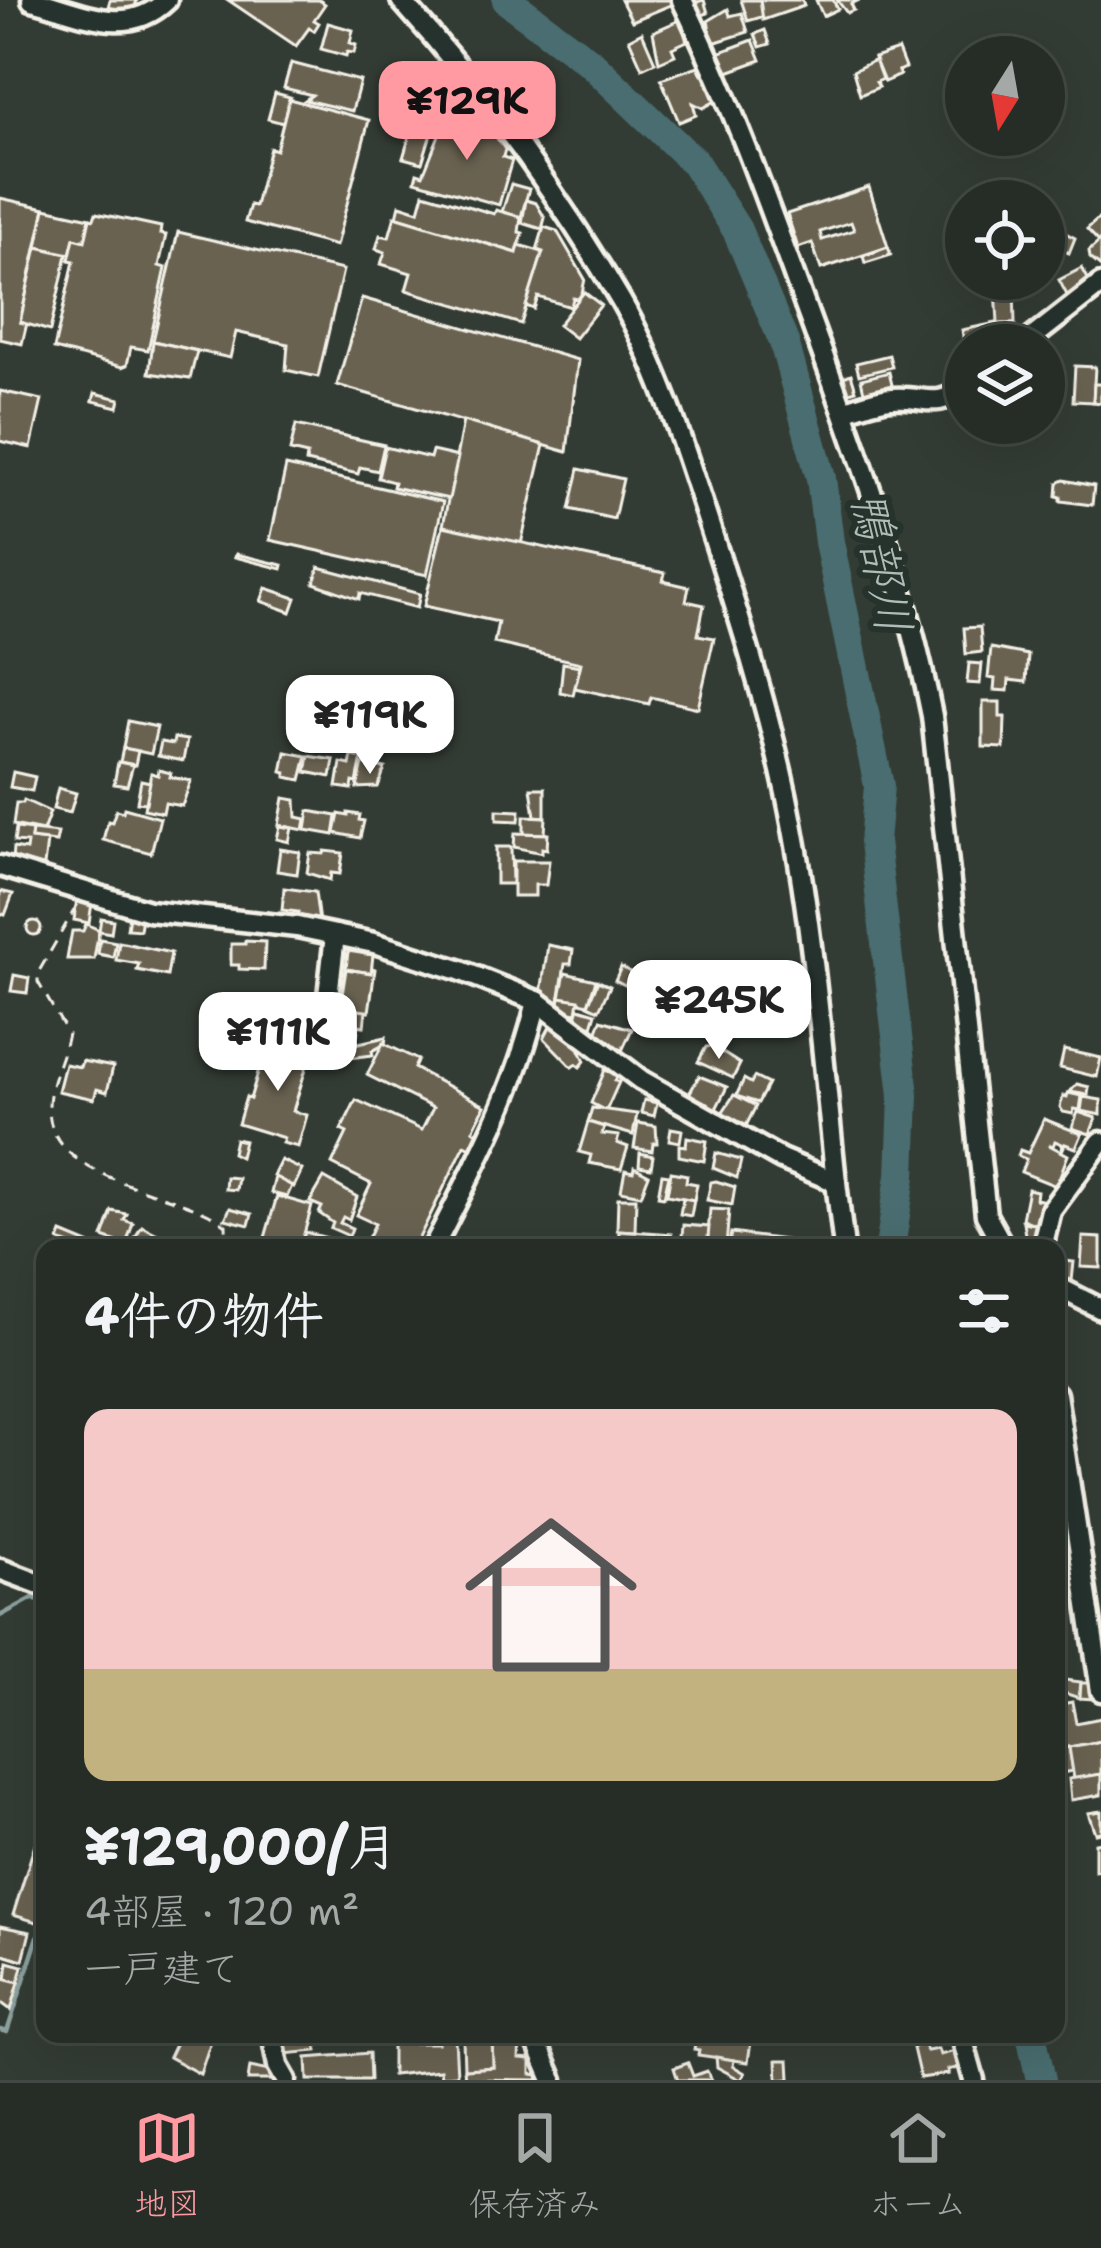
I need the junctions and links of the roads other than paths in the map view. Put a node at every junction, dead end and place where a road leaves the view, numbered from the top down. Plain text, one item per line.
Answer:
1 (32, 0) edge
2 (167, 0) edge
3 (401, 0) edge
4 (683, 0) edge
5 (1101, 284) edge
6 (1050, 324) edge
7 (945, 400) edge
8 (844, 411) junction
9 (0, 866) edge
10 (335, 935) junction
11 (536, 1001) junction
12 (325, 1022) dead end
13 (1101, 1142) edge
14 (836, 1181) junction
15 (437, 1239) edge
16 (843, 1239) edge
17 (999, 1239) edge
18 (1044, 1239) edge
19 (1065, 1291) edge
20 (1101, 1310) edge
21 (1065, 1453) edge
22 (0, 1569) edge
23 (36, 1583) edge
24 (1101, 1691) edge
25 (274, 2043) edge
26 (537, 2043) edge
27 (964, 2043) edge
28 (286, 2080) edge
29 (553, 2080) edge
30 (974, 2080) edge

1 - 2 street
3 - 14 street
4 - 8 street
5 - 6 street
7 - 8 street
8 - 17 street
9 - 10 street
10 - 11 street
10 - 12 street
11 - 14 street
11 - 15 street
13 - 18 street
14 - 16 street
19 - 20 street
21 - 24 street
22 - 23 street
25 - 28 street
26 - 29 street
27 - 30 street

